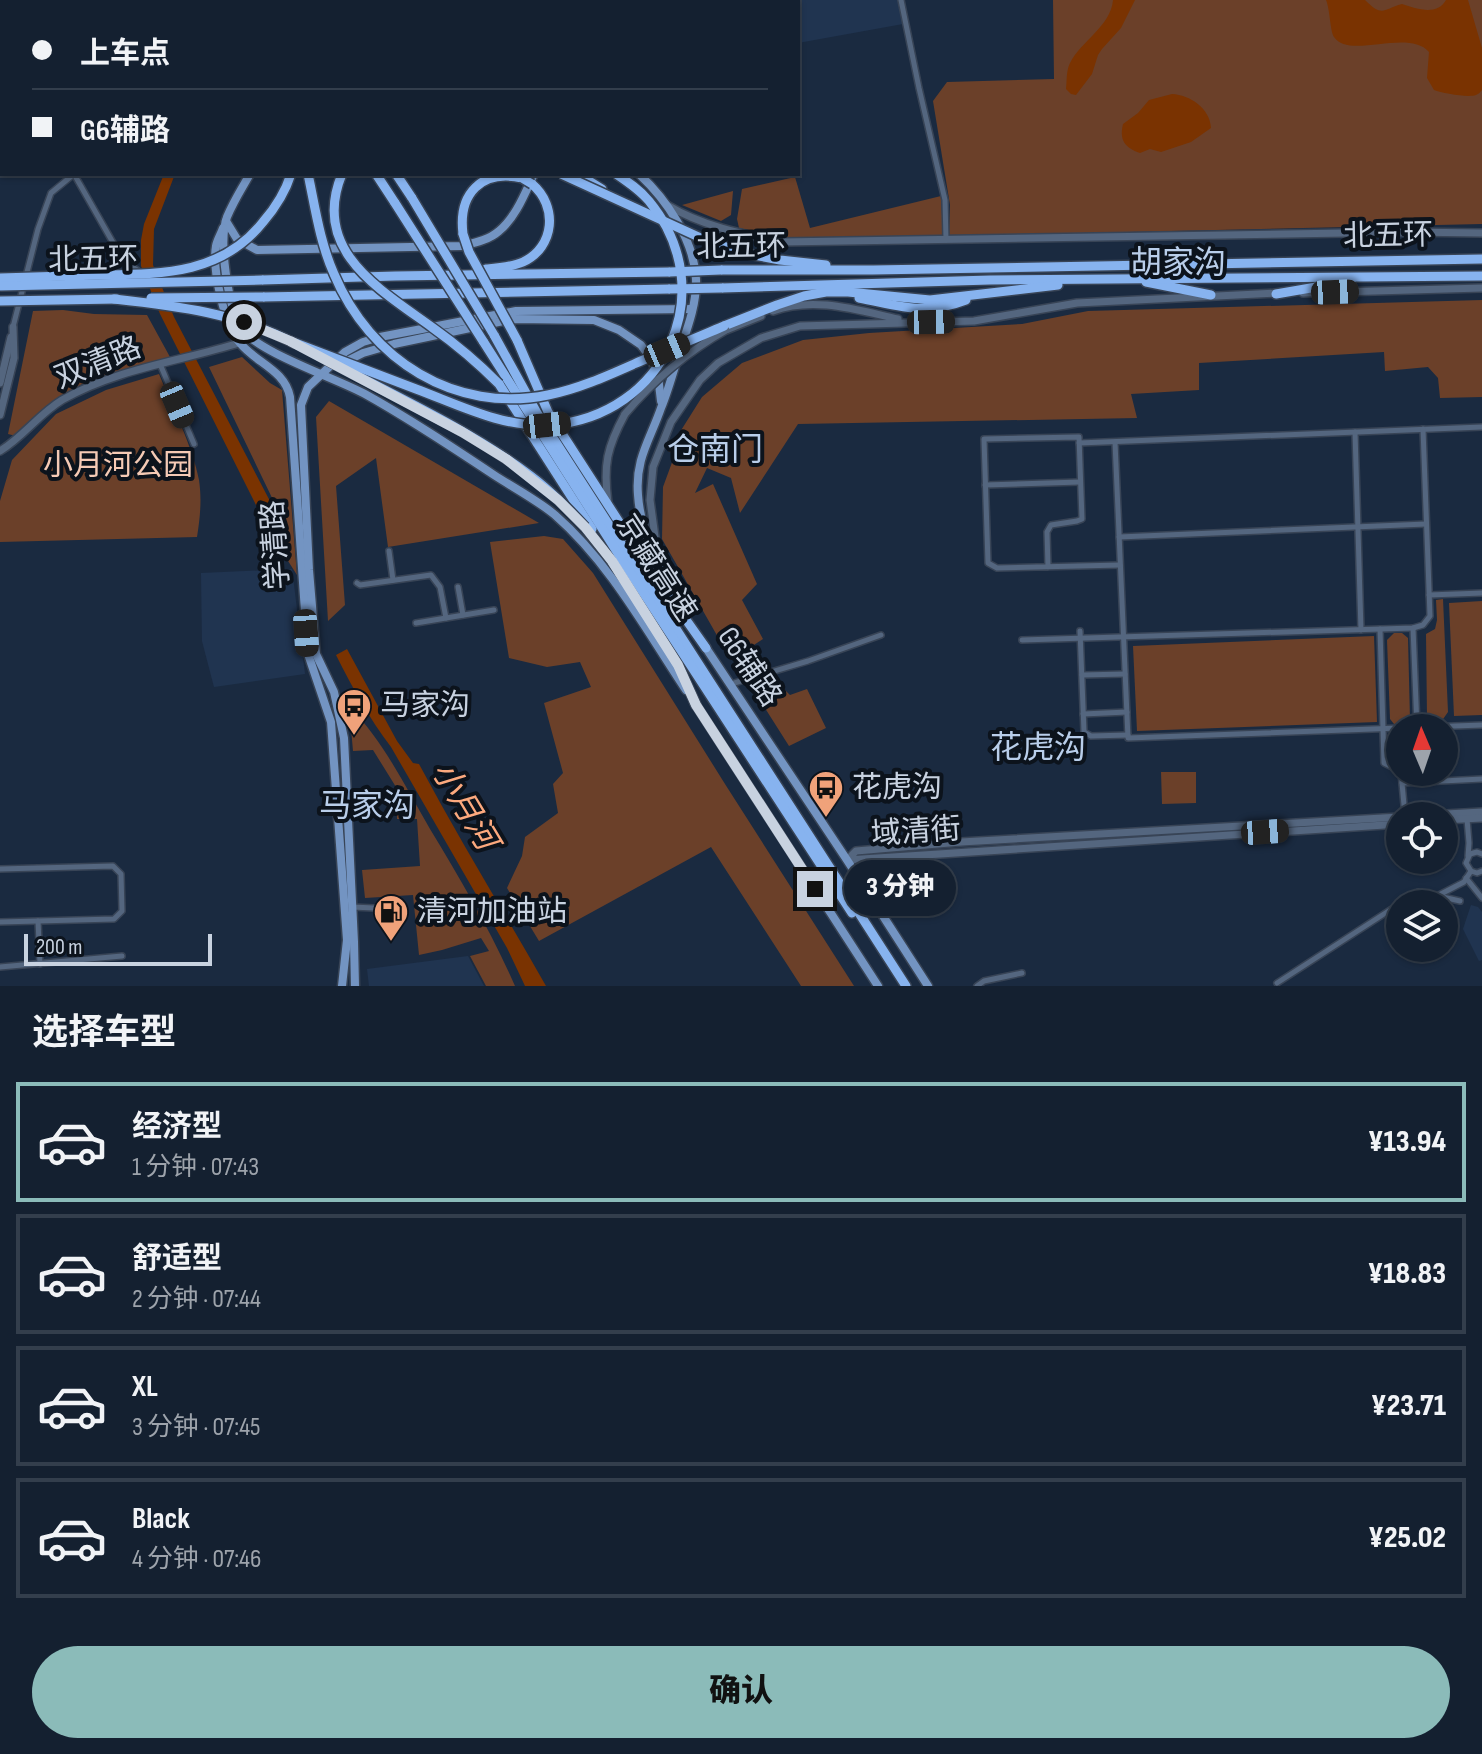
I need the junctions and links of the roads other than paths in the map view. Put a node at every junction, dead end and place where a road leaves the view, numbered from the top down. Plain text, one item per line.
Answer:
1 (901, 0) edge
2 (72, 176) edge
3 (75, 176) edge
4 (249, 176) edge
5 (290, 176) edge
6 (308, 176) edge
7 (341, 176) edge
8 (377, 176) edge
9 (397, 176) edge
10 (495, 176) edge
11 (510, 176) edge
12 (566, 176) edge
13 (581, 176) edge
14 (618, 176) edge
15 (641, 176) edge
16 (533, 179) edge
17 (615, 197) junction
18 (665, 203) junction
19 (226, 220) junction
20 (1482, 233) edge
21 (946, 240) junction
22 (1482, 259) edge
23 (137, 270) dead end
24 (873, 270) junction
25 (395, 276) junction
26 (1379, 276) junction
27 (1482, 276) edge
28 (0, 278) edge
29 (1122, 278) junction
30 (0, 286) edge
31 (1482, 288) edge
32 (1276, 294) junction
33 (1211, 295) junction
34 (114, 299) junction
35 (0, 301) edge
36 (692, 309) junction
37 (909, 322) junction
38 (13, 327) junction
39 (725, 328) junction
40 (290, 341) junction
41 (239, 343) junction
42 (160, 364) junction
43 (321, 374) junction
44 (285, 381) junction
45 (0, 383) edge
46 (308, 387) junction
47 (661, 410) junction
48 (0, 415) edge
49 (1482, 427) edge
50 (1423, 429) junction
51 (1355, 432) junction
52 (1115, 442) junction
53 (1079, 443) junction
54 (194, 444) dead end
55 (0, 451) edge
56 (1081, 482) junction
57 (985, 485) junction
58 (609, 505) junction
59 (1426, 524) junction
60 (1358, 527) junction
61 (1119, 537) junction
62 (389, 551) dead end
63 (612, 561) junction
64 (1120, 565) junction
65 (1048, 567) junction
66 (660, 569) junction
67 (393, 580) junction
68 (357, 583) dead end
69 (458, 587) dead end
70 (1482, 593) edge
71 (1429, 595) junction
72 (494, 610) dead end
73 (463, 615) junction
74 (446, 618) junction
75 (416, 623) dead end
76 (1413, 628) junction
77 (1380, 629) junction
78 (1361, 630) junction
79 (1080, 631) dead end
80 (881, 635) dead end
81 (1123, 637) junction
82 (1080, 638) junction
83 (1022, 640) dead end
84 (706, 648) junction
85 (1125, 674) junction
86 (1082, 675) junction
87 (731, 684) junction
88 (696, 705) junction
89 (1127, 712) junction
90 (1083, 714) junction
91 (1417, 714) edge
92 (1482, 725) edge
93 (1458, 726) edge
94 (1383, 728) junction
95 (1128, 735) junction
96 (1386, 764) edge
97 (1482, 779) edge
98 (1458, 780) edge
99 (1458, 815) edge
100 (1482, 815) edge
101 (1386, 817) edge
102 (1458, 819) edge
103 (1467, 819) junction
104 (1386, 825) edge
105 (1482, 854) edge
106 (1468, 856) junction
107 (847, 860) junction
108 (0, 869) edge
109 (1471, 871) junction
110 (1482, 871) edge
111 (1466, 878) junction
112 (1449, 890) edge
113 (1482, 898) edge
114 (351, 907) junction
115 (1386, 913) edge
116 (38, 921) junction
117 (0, 922) edge
118 (395, 924) dead end
119 (122, 956) dead end
120 (40, 964) junction
121 (0, 967) edge
122 (1022, 973) dead end
123 (1277, 983) dead end
124 (342, 986) edge
125 (355, 986) edge
126 (878, 986) edge
127 (898, 986) edge
128 (906, 986) edge
129 (928, 986) edge
130 (977, 986) edge

1 - 21 street
2 - 38 street
3 - 23 street
4 - 19 main road
5 - 28 highway, bridge
6 - 39 highway, bridge
7 - 63 highway, bridge
8 - 127 highway, 京藏高速, bridge
9 - 128 highway, 京藏高速, bridge
10 - 58 highway, bridge
11 - 16 highway, bridge
12 - 17 highway, bridge
13 - 17 highway, bridge
14 - 40 highway, bridge
15 - 18 main road, G6辅路
16 - 19 main road
16 - 25 highway
17 - 24 highway, bridge
18 - 21 street
18 - 36 main road, G6辅路
19 - 41 main road
19 - 43 main road
20 - 21 street
22 - 24 highway, 北五环
24 - 25 highway, 北五环, bridge
25 - 30 highway, 北五环, bridge
26 - 27 highway, 北五环
26 - 29 highway, 北五环
26 - 32 highway
29 - 33 highway
29 - 34 highway, 北五环, bridge
29 - 39 highway
31 - 32 street
32 - 33 street
33 - 37 street
34 - 35 highway, 北五环, bridge
34 - 40 highway, bridge
36 - 43 main road
36 - 47 main road, G6辅路
37 - 39 street
37 - 66 street
38 - 45 street
38 - 48 street
39 - 58 street, bridge
40 - 63 highway, bridge
41 - 42 street, 双清路
41 - 44 main road
42 - 54 street
42 - 55 street, 双清路
43 - 46 main road
43 - 47 main road
43 - 88 main road
44 - 46 main road
44 - 124 main road, 学清路
46 - 114 main road, 学清路
47 - 66 main road, G6辅路
49 - 50 street
50 - 51 street
50 - 59 street
51 - 52 street
51 - 60 street
52 - 53 street
52 - 61 street
53 - 56 street
53 - 57 street
56 - 57 street
56 - 65 street
57 - 65 street
58 - 84 highway
59 - 60 street
59 - 71 street
60 - 61 street
60 - 78 street
61 - 64 street
62 - 67 street
63 - 88 highway
64 - 65 street
64 - 81 street
66 - 84 main road, G6辅路
67 - 68 street
67 - 74 street
69 - 73 street
70 - 71 street
71 - 76 street
72 - 73 street
73 - 74 street
74 - 75 street
76 - 77 street
76 - 91 street
77 - 78 street
77 - 94 street
78 - 81 street
79 - 82 street
80 - 87 street
81 - 82 street
81 - 85 street
82 - 83 street
82 - 86 street
84 - 87 main road, G6辅路
85 - 86 street
85 - 89 street
86 - 90 street
87 - 107 main road, G6辅路
88 - 126 main road
89 - 90 street
89 - 95 street
90 - 95 street
92 - 93 street
94 - 95 street
94 - 96 street
97 - 98 street
99 - 100 street, 域清街
100 - 103 street, 域清街
101 - 107 street, 域清街
102 - 103 street, 域清街
103 - 106 street
104 - 107 street, 域清街
105 - 106 street
106 - 109 street
107 - 129 main road, G6辅路
108 - 116 street
109 - 110 street
109 - 111 street
111 - 112 street
111 - 113 street
114 - 118 street
114 - 125 main road, 学清路
115 - 123 street
116 - 117 street
116 - 120 street
119 - 120 street
120 - 121 street
122 - 130 street

